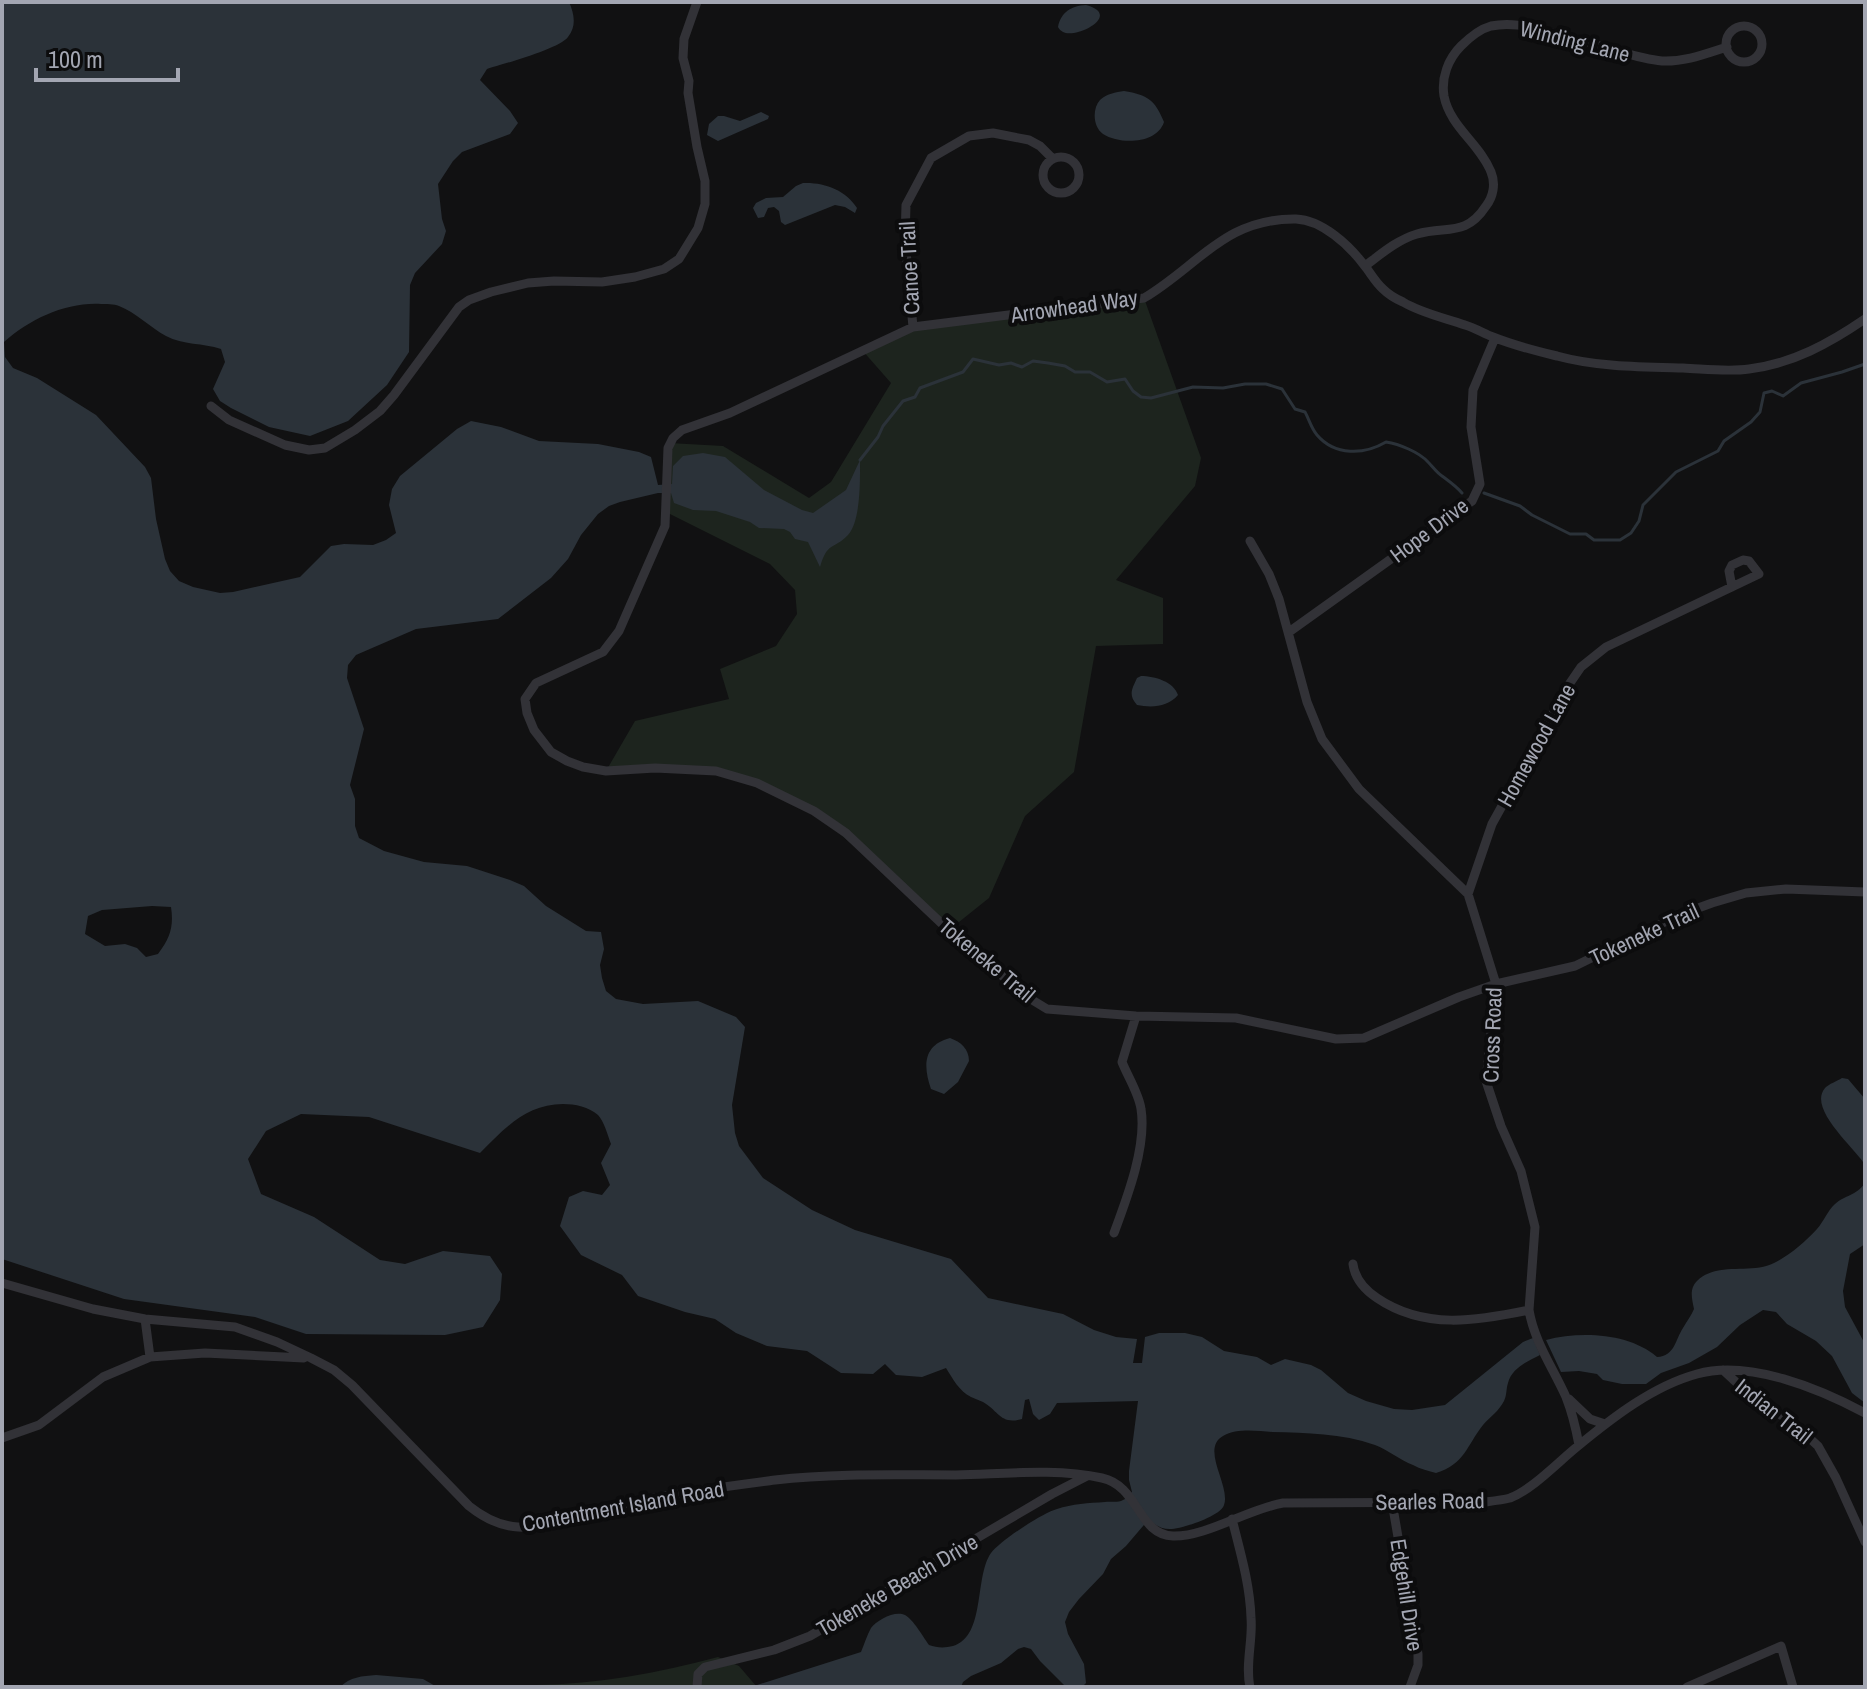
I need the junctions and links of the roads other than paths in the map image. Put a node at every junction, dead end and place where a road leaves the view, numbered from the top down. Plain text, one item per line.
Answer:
1 (697, 2) edge
2 (1727, 47) dead end
3 (1052, 158) junction
4 (1365, 266) junction
5 (1865, 319) edge
6 (913, 327) junction
7 (1495, 338) junction
8 (211, 406) dead end
9 (666, 495) joint
10 (1250, 541) dead end
11 (1732, 587) dead end
12 (1289, 632) junction
13 (1865, 892) edge
14 (1468, 894) junction
15 (1496, 984) junction
16 (1136, 1016) junction
17 (1114, 1233) dead end
18 (1353, 1264) dead end
19 (2, 1283) edge
20 (1529, 1310) junction
21 (145, 1319) junction
22 (150, 1357) junction
23 (311, 1358) junction
24 (1723, 1370) junction
25 (1566, 1396) junction
26 (1865, 1413) edge
27 (1605, 1424) junction
28 (2, 1438) edge
29 (1579, 1445) junction
30 (1087, 1476) junction
31 (1121, 1487) joint
32 (1392, 1502) junction
33 (1232, 1519) junction
34 (1865, 1542) edge
35 (697, 1687) edge
36 (1250, 1687) edge
37 (1410, 1687) edge
38 (1687, 1687) edge
39 (1793, 1687) edge

1 - 8 street
2 - 4 street, Winding Lane
3 - 3 street, Canoe Trail
3 - 6 street, Canoe Trail
4 - 6 street, Arrowhead Way
4 - 7 street, Arrowhead Way
5 - 7 street, Arrowhead Way
6 - 9 street, Arrowhead Way
7 - 12 street, Hope Drive
9 - 16 street, Tokeneke Trail
10 - 12 street, Cross Road
11 - 14 street, Homewood Lane
12 - 14 street, Cross Road
13 - 15 street, Tokeneke Trail
14 - 15 street, Cross Road
15 - 16 street, Tokeneke Trail
15 - 20 street, Cross Road
16 - 17 street
18 - 20 street
19 - 21 street, Contentment Island Road
20 - 25 street, Cross Road
21 - 22 street
21 - 23 street, Contentment Island Road
22 - 23 street
22 - 28 street
23 - 30 street, Contentment Island Road
24 - 26 street, Searles Road
24 - 27 street, Searles Road
24 - 34 street, Indian Trail
25 - 27 street, Cross Road
25 - 29 street, Cross Road
27 - 29 street, Searles Road
29 - 32 street, Searles Road
30 - 31 street, Contentment Island Road
30 - 35 street, Tokeneke Beach Drive
31 - 33 street, Searles Road
32 - 33 street, Searles Road
32 - 37 street, Edgehill Drive
33 - 36 street
38 - 39 street

